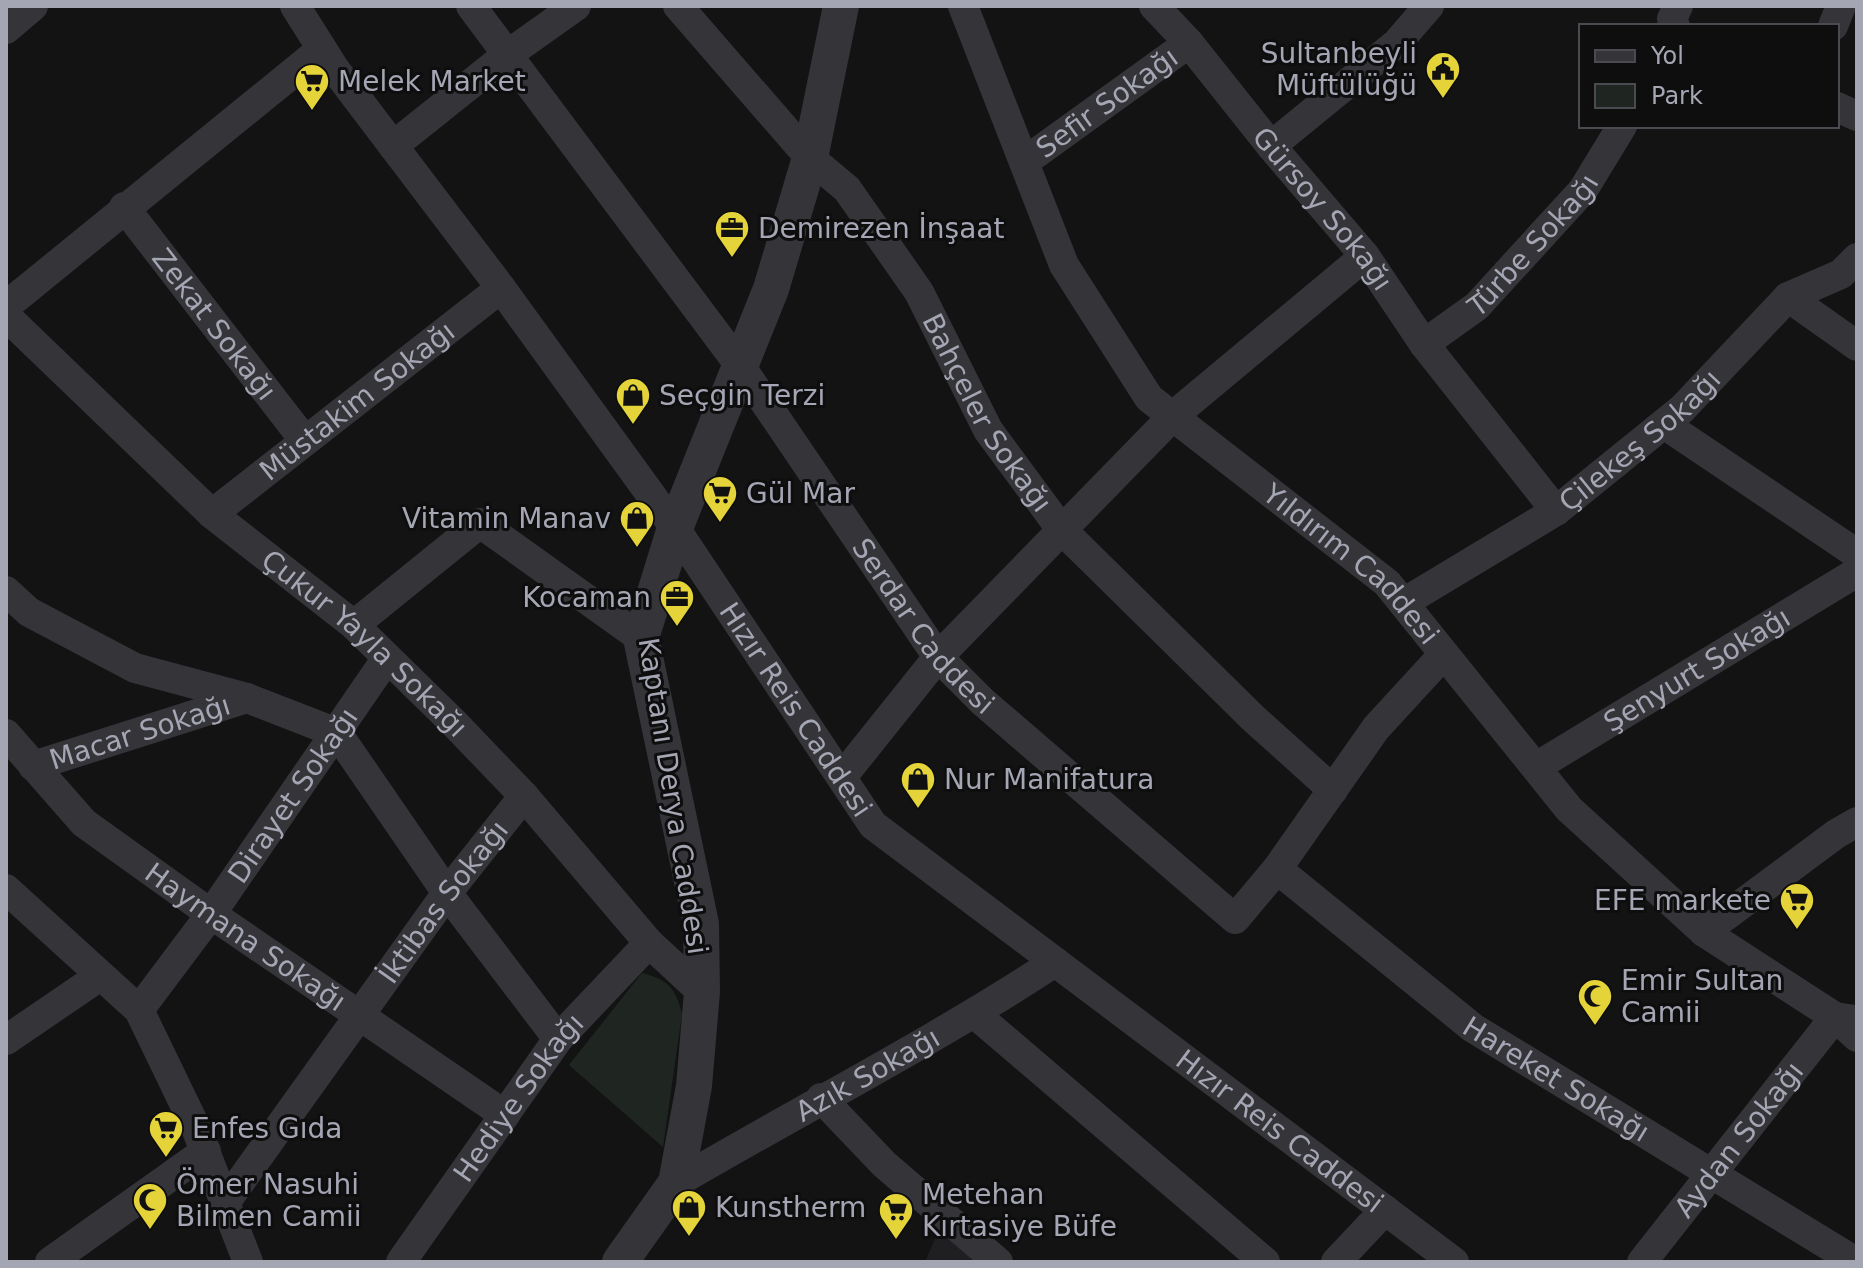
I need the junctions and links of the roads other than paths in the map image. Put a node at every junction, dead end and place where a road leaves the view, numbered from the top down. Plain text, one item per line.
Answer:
1 (33, 6) edge
2 (295, 6) edge
3 (471, 6) edge
4 (576, 6) edge
5 (678, 6) edge
6 (841, 6) edge
7 (963, 6) edge
8 (1154, 6) edge
9 (1429, 6) edge
10 (6, 29) edge
11 (1189, 43) junction
12 (322, 49) junction
13 (507, 55) junction
14 (1621, 128) edge
15 (393, 146) junction
16 (1271, 146) junction
17 (810, 158) junction
18 (1024, 162) junction
19 (124, 207) junction
20 (1365, 256) junction
21 (1857, 258) edge
22 (501, 288) junction
23 (1788, 297) junction
24 (6, 306) edge
25 (6, 316) edge
26 (1424, 344) junction
27 (1857, 346) edge
28 (741, 367) junction
29 (1173, 416) junction
30 (1664, 424) junction
31 (305, 441) junction
32 (1556, 511) junction
33 (212, 514) junction
34 (675, 528) junction
35 (1061, 529) junction
36 (1857, 554) edge
37 (1857, 572) edge
38 (6, 591) edge
39 (1403, 603) junction
40 (354, 625) junction
41 (641, 638) junction
42 (1444, 654) junction
43 (938, 657) junction
44 (387, 658) junction
45 (247, 698) junction
46 (337, 733) junction
47 (6, 734) edge
48 (33, 766) junction
49 (1536, 767) junction
50 (842, 777) junction
51 (1333, 790) junction
52 (524, 796) junction
53 (1857, 822) edge
54 (1277, 869) junction
55 (6, 889) edge
56 (447, 893) junction
57 (211, 914) junction
58 (1704, 932) junction
59 (649, 943) junction
60 (1055, 962) junction
61 (100, 976) junction
62 (702, 992) junction
63 (139, 1010) junction
64 (975, 1014) junction
65 (359, 1016) junction
66 (1850, 1025) edge
67 (558, 1039) junction
68 (6, 1040) edge
69 (821, 1098) junction
70 (505, 1115) junction
71 (206, 1151) junction
72 (1710, 1175) junction
73 (676, 1183) junction
74 (225, 1203) junction
75 (1385, 1210) junction
76 (50, 1262) edge
77 (248, 1262) edge
78 (401, 1262) edge
79 (620, 1262) edge
80 (998, 1262) edge
81 (1265, 1262) edge
82 (1336, 1262) edge
83 (1454, 1262) edge
84 (1642, 1262) edge
85 (1856, 1262) edge

1 - 10 street
2 - 12 street, Hızır Reis Caddesi
3 - 13 street, Serdar Caddesi
4 - 13 street
5 - 17 street, Bahçeler Sokağı
6 - 17 street, Kaptanı Derya Caddesi
7 - 18 street, Yıldırım Caddesi
8 - 11 street, Gürsoy Sokağı
9 - 16 street
11 - 16 street, Gürsoy Sokağı
11 - 18 street, Sefir Sokağı
12 - 15 street, Hızır Reis Caddesi
12 - 19 street
13 - 15 street
13 - 28 street, Serdar Caddesi
14 - 26 street, Türbe Sokağı
15 - 22 street, Hızır Reis Caddesi
16 - 20 street, Gürsoy Sokağı
17 - 28 street, Kaptanı Derya Caddesi
17 - 35 street, Bahçeler Sokağı
18 - 29 street, Yıldırım Caddesi
19 - 24 street
19 - 31 street, Zekat Sokağı
20 - 26 street, Gürsoy Sokağı
20 - 29 street
21 - 23 street, Çilekeş Sokağı
22 - 31 street, Müstakim Sokağı
22 - 34 street, Hızır Reis Caddesi
23 - 27 street
23 - 30 street, Çilekeş Sokağı
25 - 33 street, Çukur Yayla Sokağı
26 - 32 street, Gürsoy Sokağı
28 - 34 street, Kaptanı Derya Caddesi
28 - 43 street, Serdar Caddesi
29 - 35 street
29 - 39 street, Yıldırım Caddesi
30 - 32 street, Çilekeş Sokağı
30 - 36 street
31 - 33 street, Müstakim Sokağı
32 - 39 street, Çilekeş Sokağı
33 - 40 street, Çukur Yayla Sokağı
34 - 41 street, Kaptanı Derya Caddesi
34 - 50 street, Hızır Reis Caddesi
35 - 43 street
35 - 51 street, Bahçeler Sokağı
37 - 49 street, Şenyurt Sokağı
38 - 45 street
39 - 42 street, Yıldırım Caddesi
40 - 41 street
40 - 44 street, Çukur Yayla Sokağı
41 - 62 street, Kaptanı Derya Caddesi
42 - 49 street, Yıldırım Caddesi
42 - 51 street, Serdar Caddesi
43 - 50 street
43 - 54 street, Serdar Caddesi
44 - 46 street, Dirayet Sokağı
44 - 52 street, Çukur Yayla Sokağı
45 - 46 street
45 - 48 street, Macar Sokağı
46 - 56 street
46 - 57 street, Dirayet Sokağı
47 - 48 street, Haymana Sokağı
48 - 57 street, Haymana Sokağı
49 - 58 street, Yıldırım Caddesi
50 - 60 street, Hızır Reis Caddesi
51 - 54 street, Serdar Caddesi
52 - 56 street, İktibas Sokağı
52 - 59 street, Çukur Yayla Sokağı
53 - 58 street
54 - 72 street, Hareket Sokağı
55 - 61 street
56 - 65 street, İktibas Sokağı
56 - 67 street
57 - 63 street, Dirayet Sokağı
57 - 65 street, Haymana Sokağı
58 - 66 street, Yıldırım Caddesi
59 - 62 street, Çukur Yayla Sokağı
59 - 67 street, Hediye Sokağı
60 - 64 street, Azık Sokağı
60 - 75 street, Hızır Reis Caddesi
61 - 63 street
61 - 68 street
62 - 73 street, Kaptanı Derya Caddesi
63 - 71 street
64 - 69 street, Azık Sokağı
64 - 81 street
65 - 70 street, Haymana Sokağı
65 - 74 street, İktibas Sokağı
66 - 72 street, Aydan Sokağı
67 - 70 street, Hediye Sokağı
69 - 73 street, Azık Sokağı
69 - 80 street
70 - 78 street, Hediye Sokağı
71 - 74 street
71 - 76 street
72 - 84 street, Aydan Sokağı
72 - 85 street, Hareket Sokağı
73 - 79 street, Kaptanı Derya Caddesi
74 - 77 street
75 - 82 street
75 - 83 street, Hızır Reis Caddesi

